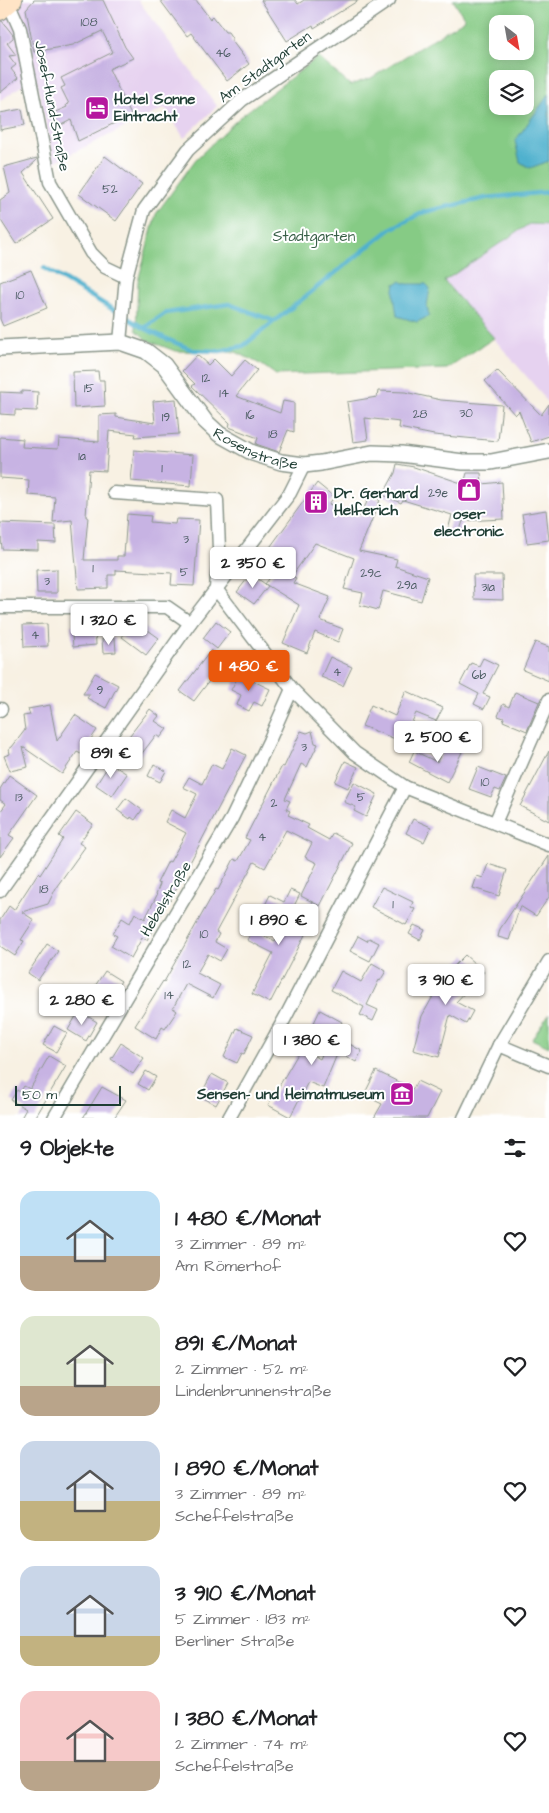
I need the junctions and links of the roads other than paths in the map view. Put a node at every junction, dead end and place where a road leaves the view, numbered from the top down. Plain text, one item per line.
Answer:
1 (389, 0) edge
2 (7, 5) edge
3 (126, 277) junction
4 (120, 342) junction
5 (0, 348) edge
6 (549, 451) edge
7 (304, 465) junction
8 (114, 494) dead end
9 (216, 589) junction
10 (0, 607) edge
11 (190, 623) junction
12 (292, 689) junction
13 (549, 700) edge
14 (405, 787) junction
15 (495, 823) junction
16 (549, 845) edge
17 (0, 891) edge
18 (549, 961) edge
19 (499, 1045) junction
20 (549, 1066) edge
21 (54, 1118) edge
22 (229, 1118) edge
23 (464, 1118) edge

1 - 3 street, Am Stadtgarten
2 - 3 street, Josef-Hund-Straße
3 - 4 street, Am Stadtgarten
4 - 5 street, Rosenstraße
4 - 7 street, Rosenstraße
6 - 7 street, Rosenstraße
7 - 9 street
8 - 9 street
9 - 11 street
9 - 12 street
10 - 11 street
11 - 17 street
12 - 14 street
12 - 21 street, Hebelstraße
13 - 15 street
14 - 15 street
14 - 22 street
15 - 16 street
18 - 19 street
19 - 20 street
19 - 23 street

